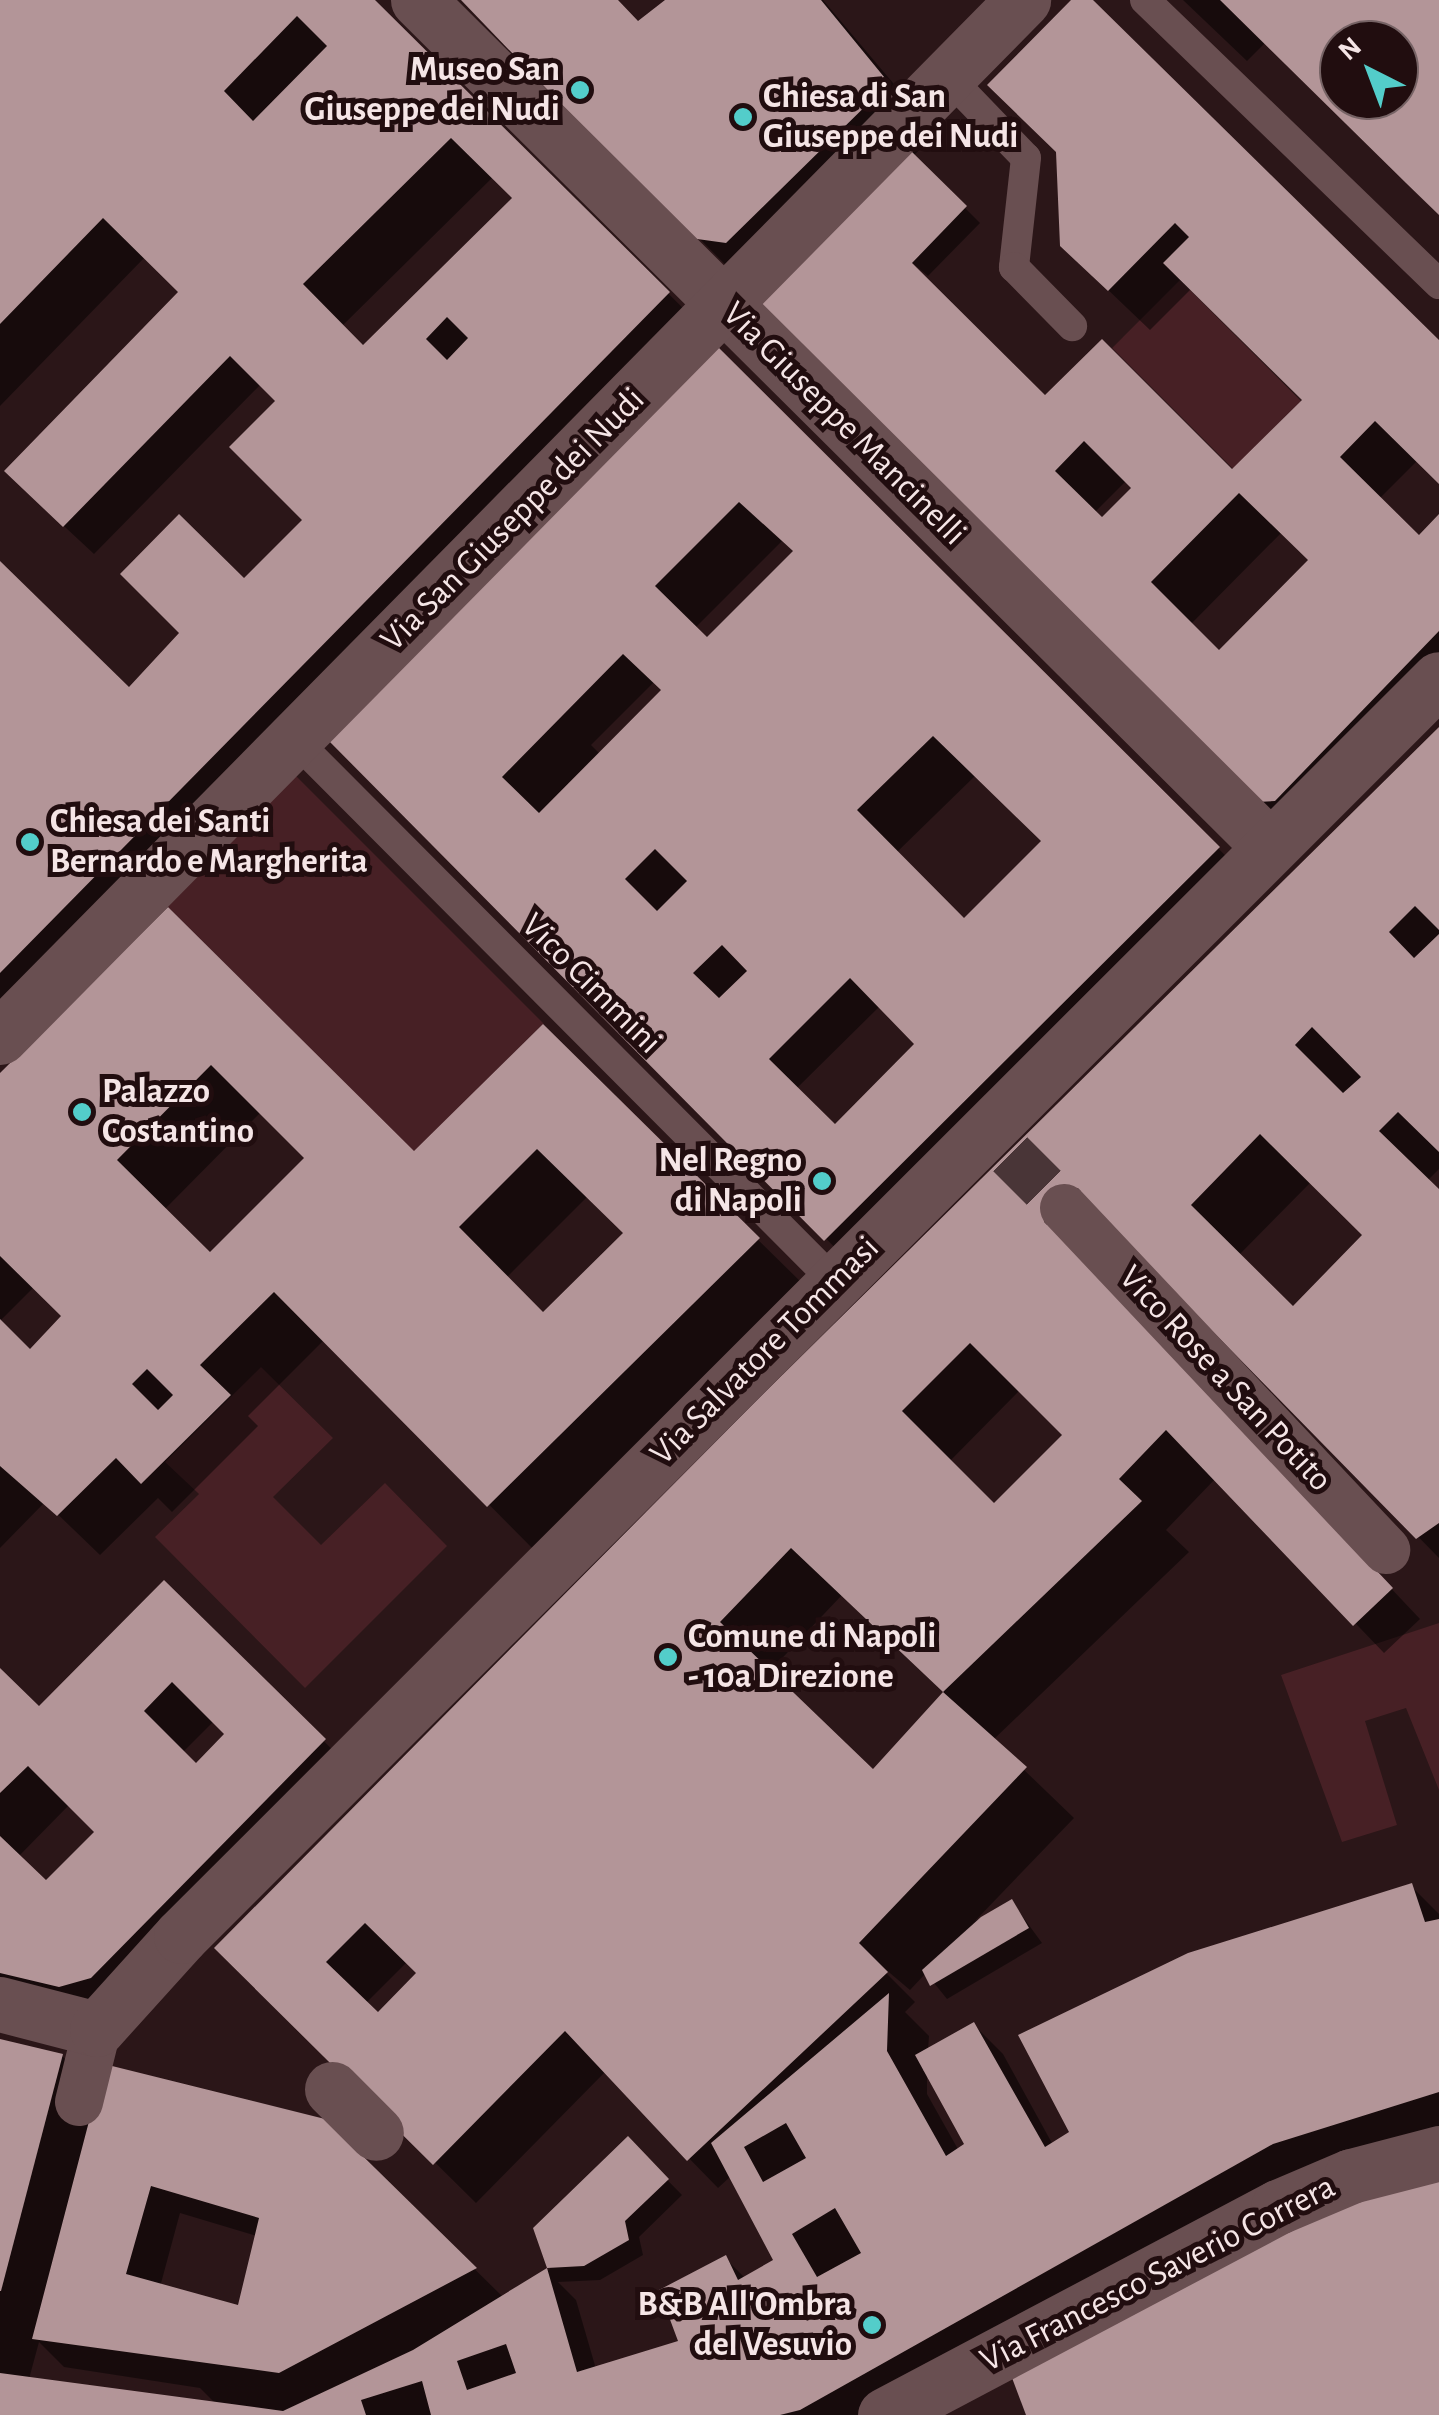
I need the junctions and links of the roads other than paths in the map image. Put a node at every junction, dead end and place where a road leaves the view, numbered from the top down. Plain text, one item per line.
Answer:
1 (418, 0) edge
2 (1023, 0) edge
3 (1145, 0) edge
4 (948, 77) junction
5 (1439, 284) edge
6 (724, 306) junction
7 (1072, 326) dead end
8 (1439, 678) edge
9 (295, 740) junction
10 (1270, 848) junction
11 (0, 1037) edge
12 (1064, 1208) tunnel mouth
13 (834, 1282) junction
14 (1386, 1550) dead end
15 (0, 2004) edge
16 (96, 2029) junction
17 (332, 2089) dead end
18 (79, 2102) dead end
19 (376, 2133) dead end
20 (1439, 2153) edge
21 (884, 2415) edge

1 - 6 street, Via Giuseppe Mancinelli
2 - 4 street, Via San Giuseppe dei Nudi
3 - 5 lane
4 - 6 street, Via San Giuseppe dei Nudi
4 - 7 lane
6 - 9 street, Via San Giuseppe dei Nudi
6 - 10 street, Via Giuseppe Mancinelli
8 - 10 street, Via Salvatore Tommasi
9 - 11 street, Via San Giuseppe dei Nudi
9 - 13 lane, Vico Cimmini
10 - 13 street, Via Salvatore Tommasi
12 - 14 street, Vico Rose a San Potito
13 - 16 street, Via Salvatore Tommasi
15 - 16 street
16 - 18 street
17 - 19 street
20 - 21 street, Via Francesco Saverio Correra

